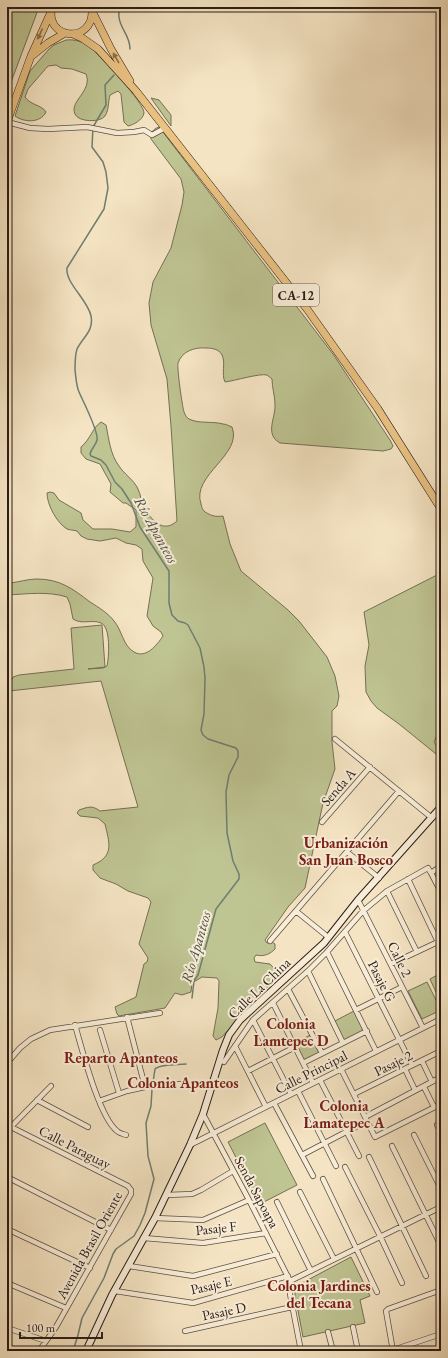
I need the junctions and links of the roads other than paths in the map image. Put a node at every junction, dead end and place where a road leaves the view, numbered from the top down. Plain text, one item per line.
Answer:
1 (92, 8) edge
2 (52, 10) edge
3 (69, 34) junction
4 (31, 56) junction
5 (136, 91) junction
6 (7, 122) edge
7 (165, 128) junction
8 (441, 509) edge
9 (335, 739) dead end
10 (370, 767) junction
11 (399, 791) junction
12 (441, 807) edge
13 (432, 818) junction
14 (322, 822) dead end
15 (347, 852) junction
16 (441, 866) edge
17 (431, 873) junction
18 (379, 878) junction
19 (408, 879) junction
20 (386, 891) junction
21 (441, 892) edge
22 (358, 900) junction
23 (296, 911) junction
24 (363, 911) junction
25 (345, 932) junction
26 (328, 937) junction
27 (270, 941) dead end
28 (440, 941) edge
29 (327, 952) junction
30 (417, 952) junction
31 (391, 964) junction
32 (308, 971) junction
33 (402, 987) junction
34 (288, 989) junction
35 (378, 999) junction
36 (273, 1003) junction
37 (356, 1010) junction
38 (160, 1013) dead end
39 (127, 1017) junction
40 (441, 1019) edge
41 (253, 1020) junction
42 (75, 1025) junction
43 (423, 1028) junction
44 (100, 1030) dead end
45 (367, 1031) junction
46 (400, 1040) junction
47 (343, 1043) junction
48 (235, 1046) junction
49 (295, 1047) junction
50 (376, 1051) junction
51 (441, 1051) edge
52 (322, 1053) junction
53 (273, 1058) junction
54 (422, 1061) junction
55 (224, 1062) dead end
56 (7, 1063) edge
57 (303, 1063) junction
58 (412, 1065) junction
59 (341, 1069) junction
60 (405, 1069) junction
61 (248, 1071) junction
62 (441, 1077) edge
63 (320, 1080) junction
64 (432, 1082) junction
65 (212, 1083) junction
66 (313, 1083) junction
67 (158, 1085) dead end
68 (50, 1086) dead end
69 (424, 1087) junction
70 (416, 1090) junction
71 (298, 1091) junction
72 (119, 1093) junction
73 (291, 1094) junction
74 (354, 1094) junction
75 (38, 1100) junction
76 (99, 1101) junction
77 (274, 1103) junction
78 (441, 1104) edge
79 (266, 1107) junction
80 (434, 1107) junction
81 (203, 1114) junction
82 (366, 1119) junction
83 (437, 1125) dead end
84 (9, 1126) edge
85 (88, 1127) dead end
86 (7, 1131) edge
87 (214, 1133) junction
88 (346, 1133) junction
89 (441, 1133) edge
90 (126, 1135) dead end
91 (414, 1135) dead end
92 (324, 1143) junction
93 (190, 1145) junction
94 (392, 1146) dead end
95 (302, 1155) junction
96 (359, 1156) dead end
97 (369, 1157) dead end
98 (336, 1166) dead end
99 (345, 1167) dead end
100 (233, 1171) junction
101 (314, 1176) dead end
102 (7, 1177) edge
103 (323, 1180) dead end
104 (441, 1189) edge
105 (131, 1190) joint
106 (300, 1192) dead end
107 (167, 1195) junction
108 (249, 1200) junction
109 (277, 1202) dead end
110 (441, 1206) edge
111 (426, 1214) junction
112 (156, 1218) junction
113 (402, 1226) junction
114 (7, 1229) edge
115 (111, 1230) junction
116 (266, 1232) junction
117 (380, 1236) junction
118 (144, 1238) junction
119 (441, 1246) edge
120 (356, 1248) junction
121 (277, 1254) junction
122 (334, 1259) junction
123 (129, 1266) junction
124 (90, 1268) junction
125 (311, 1271) junction
126 (426, 1276) dead end
127 (289, 1279) junction
128 (7, 1283) edge
129 (402, 1284) dead end
130 (441, 1290) edge
131 (115, 1291) junction
132 (377, 1292) dead end
133 (292, 1307) junction
134 (66, 1308) junction
135 (353, 1327) dead end
136 (7, 1328) edge
137 (185, 1331) dead end
138 (328, 1332) dead end
139 (441, 1334) edge
140 (46, 1341) junction
141 (40, 1351) edge
142 (86, 1351) edge
143 (301, 1351) edge
144 (333, 1351) edge
145 (358, 1351) edge
146 (393, 1351) edge

1 - 3 main road
5 -> 1 main road, CA-12
2 - 3 main road
2 -> 4 main road
3 - 4 main road
3 - 5 main road, CA-12
4 - 6 main road
5 - 7 main road, CA-12
6 - 7 street
7 - 8 main road, CA-12
9 - 10 street
10 - 11 street
10 - 14 street, Senda A
11 - 13 street
11 - 15 street
12 - 13 main road, Calle La China
13 - 18 main road, Calle La China
15 - 18 street
15 - 23 street
16 - 17 street
17 - 19 street
17 - 21 street
18 - 22 main road, Calle La China
19 - 20 street
19 - 28 street
20 - 24 street
20 - 30 street
22 - 24 street, Calle 2
22 - 26 main road, Calle La China
23 - 26 street
23 - 27 street
24 - 25 street
24 - 31 street, Calle 2
25 - 29 street
25 - 35 street, Pasaje G
26 - 65 main road, Calle La China
28 - 30 street
29 - 32 street
29 - 37 street
30 - 31 street
31 - 33 street, Calle 2
32 - 34 street
32 - 47 street
33 - 35 street
33 - 43 street, Calle 2
34 - 36 street
34 - 52 street
35 - 37 street
35 - 46 street, Pasaje G
36 - 41 street
36 - 49 street
37 - 45 street
38 - 39 street
39 - 42 street
39 - 72 street
40 - 43 street, Calle Principal
41 - 48 street
41 - 53 street
42 - 56 street
42 - 76 street
43 - 46 street, Calle Principal
44 - 72 street
45 - 47 street
45 - 50 street
46 - 50 street, Calle Principal
46 - 58 street
47 - 52 street
48 - 55 street
48 - 61 street
49 - 53 street
49 - 57 street
50 - 59 street, Calle Principal
51 - 54 street, Pasaje 2
52 - 57 street
53 - 61 street
53 - 73 street
54 - 58 street, Pasaje 2
54 - 64 street
57 - 66 street
58 - 60 street, Pasaje 2
59 - 63 street, Calle Principal
59 - 74 street
60 - 70 street
60 - 74 street, Pasaje 2
61 - 79 street
62 - 64 street
63 - 66 street, Calle Principal
63 - 88 street
64 - 69 street
65 - 67 street
65 - 81 main road, Calle La China
66 - 71 street, Calle Principal
68 - 75 street
69 - 70 street
69 - 80 street
70 - 82 street
71 - 73 street, Calle Principal
71 - 92 street
72 - 76 street
73 - 77 street, Calle Principal
74 - 82 street
75 - 84 street
75 - 85 street
76 - 90 street
77 - 79 street, Calle Principal
77 - 95 street
78 - 80 street
79 - 87 street, Calle Principal
80 - 82 street
81 - 87 street, Senda Sapoapa
81 - 93 main road, Calle La China
82 - 88 street
83 - 89 street
84 - 86 street
84 - 105 street, Calle Paraguay
87 - 93 street, Calle Principal
87 - 100 street, Senda Sapoapa
88 - 92 street
88 - 96 street
91 - 104 street
92 - 95 street
92 - 98 street
93 - 107 main road, Calle La China
94 - 111 street
95 - 101 street
97 - 113 street
99 - 117 street
100 - 107 street
100 - 108 street, Senda Sapoapa
102 - 115 street
103 - 120 street
105 - 115 street, Avenida Brasil Oriente
106 - 122 street
107 - 112 main road, Calle La China
108 - 112 street
108 - 116 street, Senda Sapoapa
109 - 125 street
110 - 111 street, Pasaje E
111 - 113 street, Pasaje E
111 - 119 street
112 - 118 main road, Calle La China
113 - 117 street, Pasaje E
113 - 126 street
114 - 124 street
115 - 124 street, Avenida Brasil Oriente
116 - 118 street, Pasaje F
116 - 121 street, Senda Sapoapa
117 - 120 street, Pasaje E
117 - 129 street
118 - 123 main road, Calle La China
120 - 122 street, Pasaje E
120 - 132 street
121 - 123 street
121 - 127 street, Senda Sapoapa
122 - 125 street, Pasaje E
123 - 131 main road, Calle La China
124 - 134 street, Avenida Brasil Oriente
125 - 127 street, Pasaje E
127 - 131 street, Pasaje E
127 - 133 street
128 - 134 street
130 - 146 street
131 - 142 main road, Calle La China
133 - 137 street, Pasaje D
133 - 143 street
134 - 140 street, Avenida Brasil Oriente
135 - 145 street
136 - 140 street
138 - 144 street
139 - 146 street
140 - 141 street, Avenida Brasil Oriente

